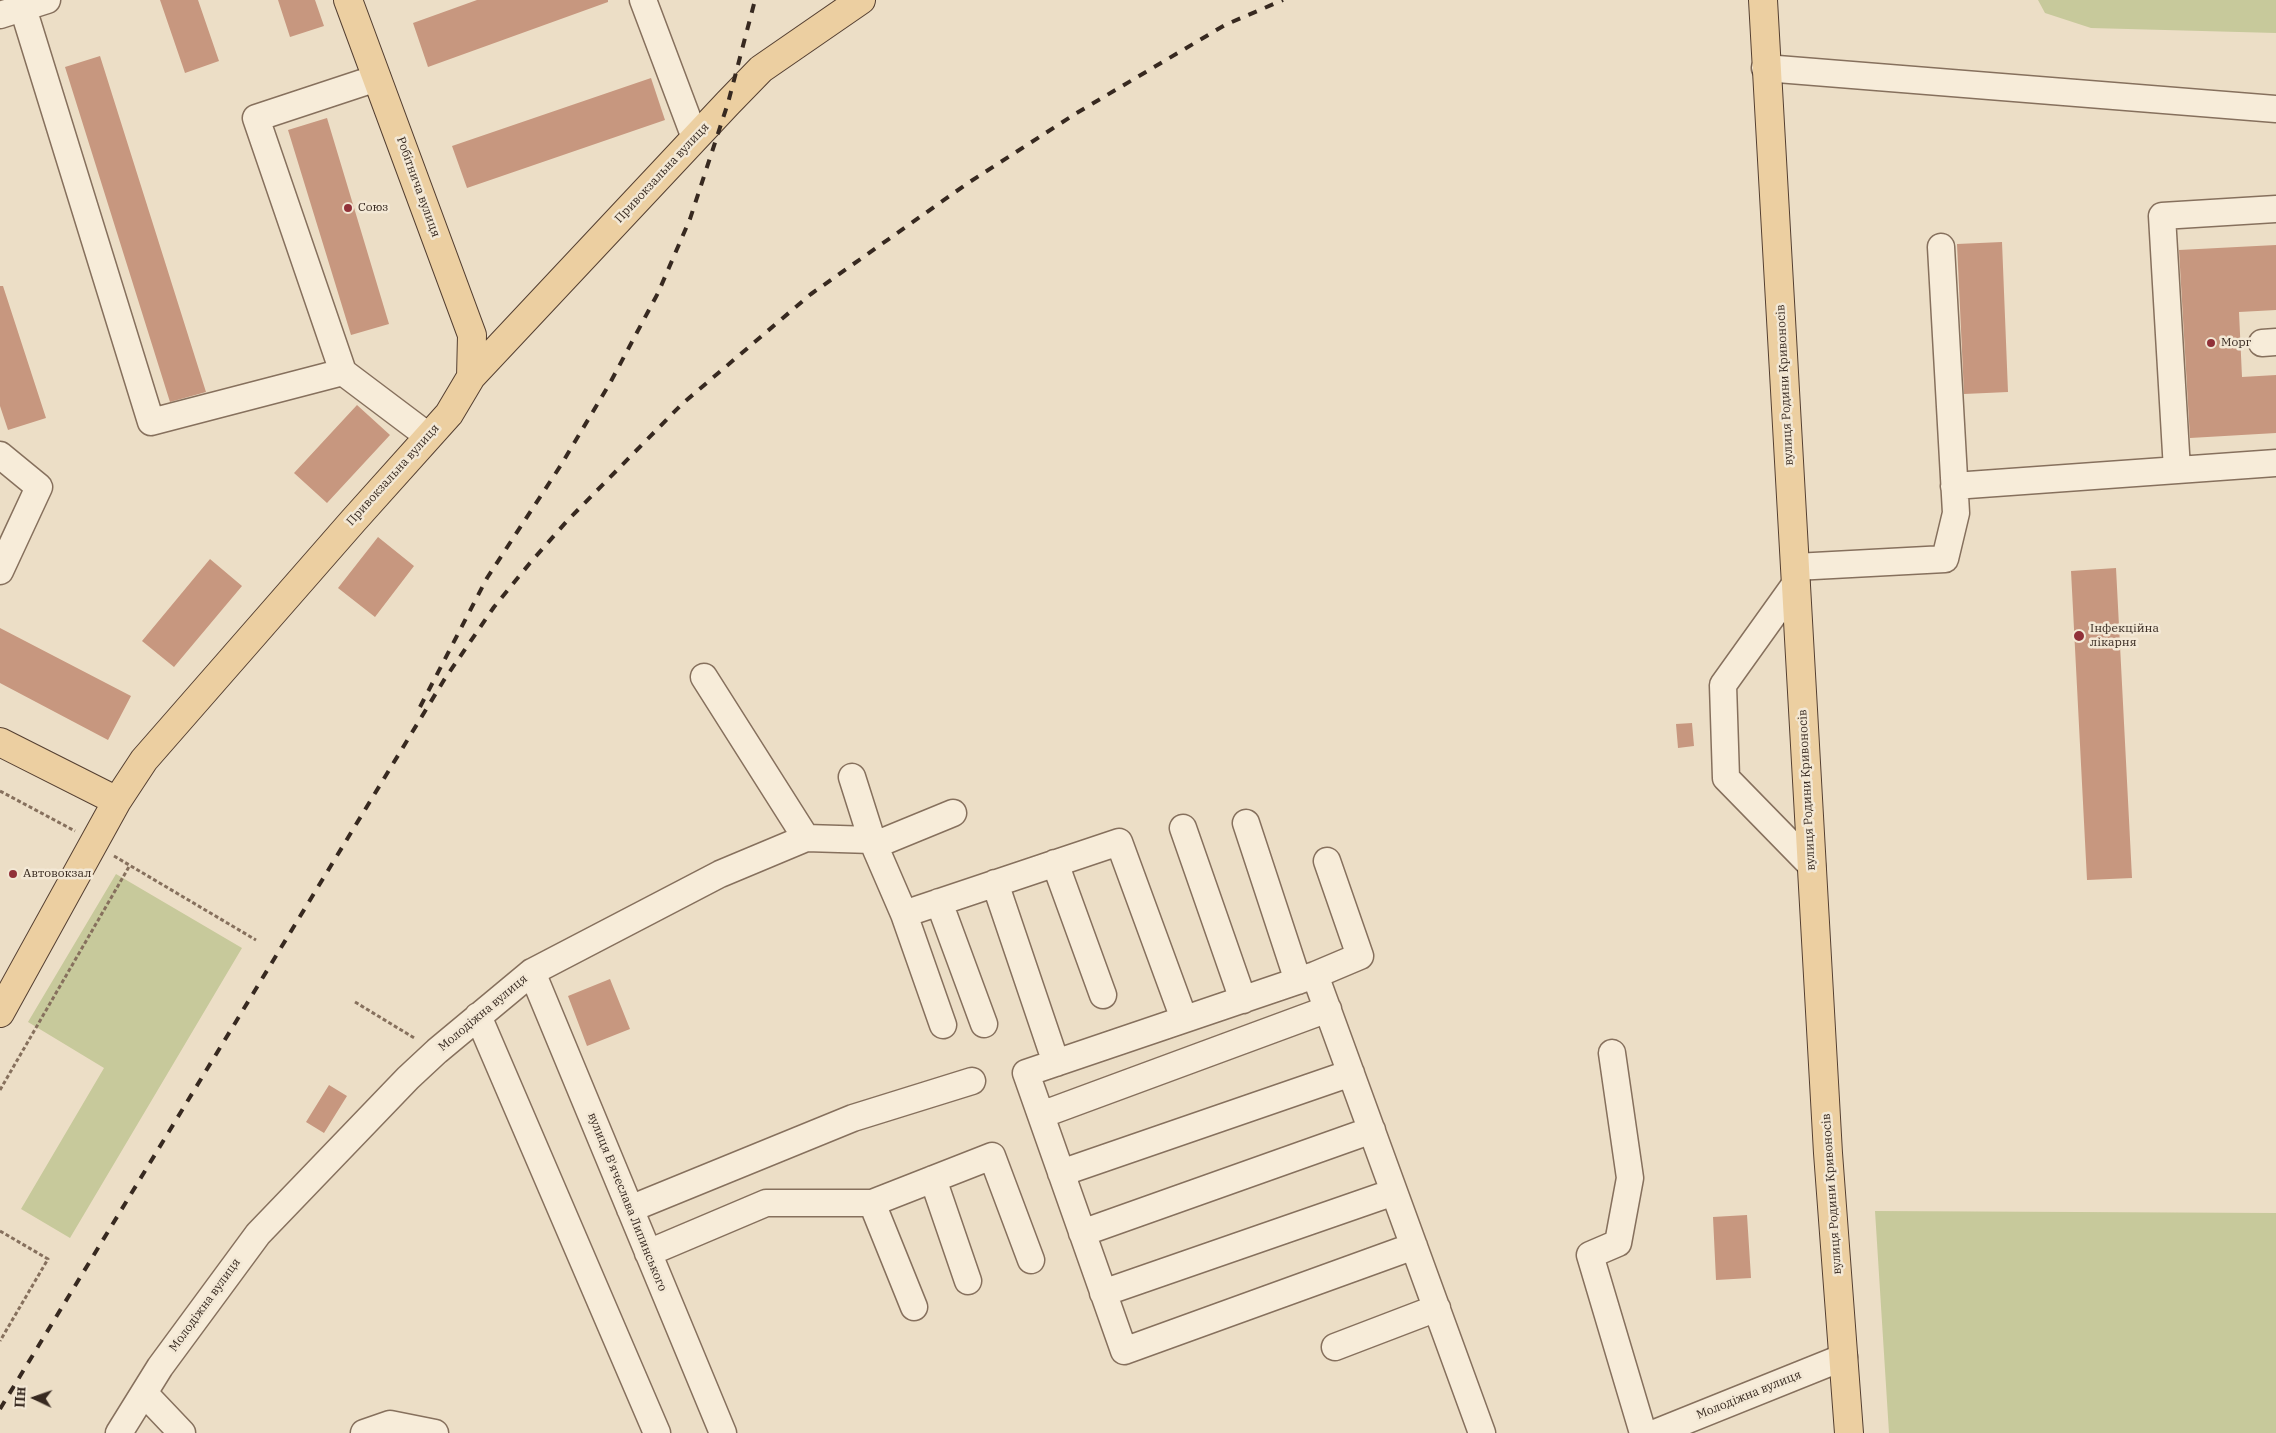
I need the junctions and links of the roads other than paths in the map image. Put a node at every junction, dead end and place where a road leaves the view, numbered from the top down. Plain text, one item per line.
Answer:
1 (348, 0) edge
2 (643, 0) edge
3 (861, 0) edge
4 (1762, 0) edge
5 (24, 8) edge
6 (1766, 68) junction
7 (377, 78) junction
8 (2276, 109) edge
9 (695, 138) junction
10 (2276, 209) edge
11 (1941, 248) dead end
12 (343, 372) junction
13 (471, 377) junction
14 (428, 436) junction
15 (0, 455) edge
16 (2276, 462) edge
17 (2177, 470) junction
18 (1954, 486) junction
19 (0, 571) edge
20 (1795, 575) junction
21 (704, 677) dead end
22 (0, 742) edge
23 (852, 777) dead end
24 (117, 800) junction
25 (953, 813) dead end
26 (1246, 823) dead end
27 (1183, 828) dead end
28 (806, 838) junction
29 (874, 842) junction
30 (1328, 861) dead end
31 (1055, 863) junction
32 (1812, 866) junction
33 (995, 883) junction
34 (939, 902) junction
35 (904, 914) junction
36 (532, 972) junction
37 (1307, 978) junction
38 (1103, 995) dead end
39 (1243, 1000) junction
40 (1328, 1009) junction
41 (0, 1013) edge
42 (478, 1016) junction
43 (1184, 1019) junction
44 (984, 1024) dead end
45 (943, 1025) dead end
46 (1612, 1053) dead end
47 (1056, 1063) junction
48 (1351, 1073) junction
49 (972, 1080) dead end
50 (1040, 1115) junction
51 (1372, 1130) junction
52 (1061, 1173) junction
53 (933, 1179) junction
54 (1394, 1192) junction
55 (872, 1203) junction
56 (630, 1209) junction
57 (1082, 1233) junction
58 (1414, 1246) junction
59 (648, 1253) junction
60 (1031, 1260) dead end
61 (968, 1281) dead end
62 (1103, 1293) junction
63 (914, 1307) dead end
64 (1437, 1308) junction
65 (1335, 1347) dead end
66 (1844, 1357) junction
67 (144, 1393) junction
68 (119, 1433) edge
69 (182, 1433) edge
70 (364, 1433) edge
71 (435, 1433) edge
72 (657, 1433) edge
73 (723, 1433) edge
74 (1482, 1433) edge
75 (1643, 1433) edge
76 (1655, 1433) edge
77 (1848, 1433) edge

1 - 7 main road, Робітнича вулиця
2 - 9 street
3 - 9 main road, Привокзальна вулиця
4 - 6 main road, вулиця Родини Кривоносів
5 - 12 street
6 - 8 street
6 - 20 main road, вулиця Родини Кривоносів
7 - 12 street
7 - 13 main road, Робітнича вулиця
9 - 13 main road, Привокзальна вулиця
10 - 17 street
11 - 18 street
12 - 14 street
13 - 14 main road, Привокзальна вулиця
14 - 24 main road, Привокзальна вулиця
15 - 19 street
16 - 17 street
17 - 18 street
18 - 20 street
20 - 32 main road, вулиця Родини Кривоносів
20 - 32 street
21 - 28 street
22 - 24 main road
23 - 29 street
24 - 41 main road, Привокзальна вулиця
25 - 29 street
26 - 37 street
27 - 39 street
28 - 29 street
28 - 36 street, Молодіжна вулиця
29 - 35 street
30 - 37 street
31 - 33 street
31 - 38 street
31 - 43 street
32 - 66 main road, вулиця Родини Кривоносів
33 - 34 street
33 - 47 street
34 - 35 street
34 - 44 street
35 - 45 street
36 - 42 street, Молодіжна вулиця
36 - 56 street, вулиця В'ячеслава Липинського
37 - 39 street
37 - 40 street
39 - 43 street
40 - 48 street
40 - 50 street
42 - 67 street, Молодіжна вулиця
42 - 72 street
43 - 47 street
46 - 75 street
47 - 50 street
48 - 51 street
48 - 52 street
49 - 56 street
50 - 52 street
51 - 54 street
51 - 57 street
52 - 57 street
53 - 55 street
53 - 60 street
53 - 61 street
54 - 58 street
54 - 62 street
55 - 59 street
55 - 63 street
56 - 59 street, вулиця В'ячеслава Липинського
57 - 62 street
58 - 62 street
58 - 64 street
59 - 73 street, вулиця В'ячеслава Липинського
64 - 65 street
64 - 74 street
66 - 76 street, Молодіжна вулиця
66 - 77 main road, вулиця Родини Кривоносів
67 - 68 street, Молодіжна вулиця
67 - 69 street
70 - 71 street

